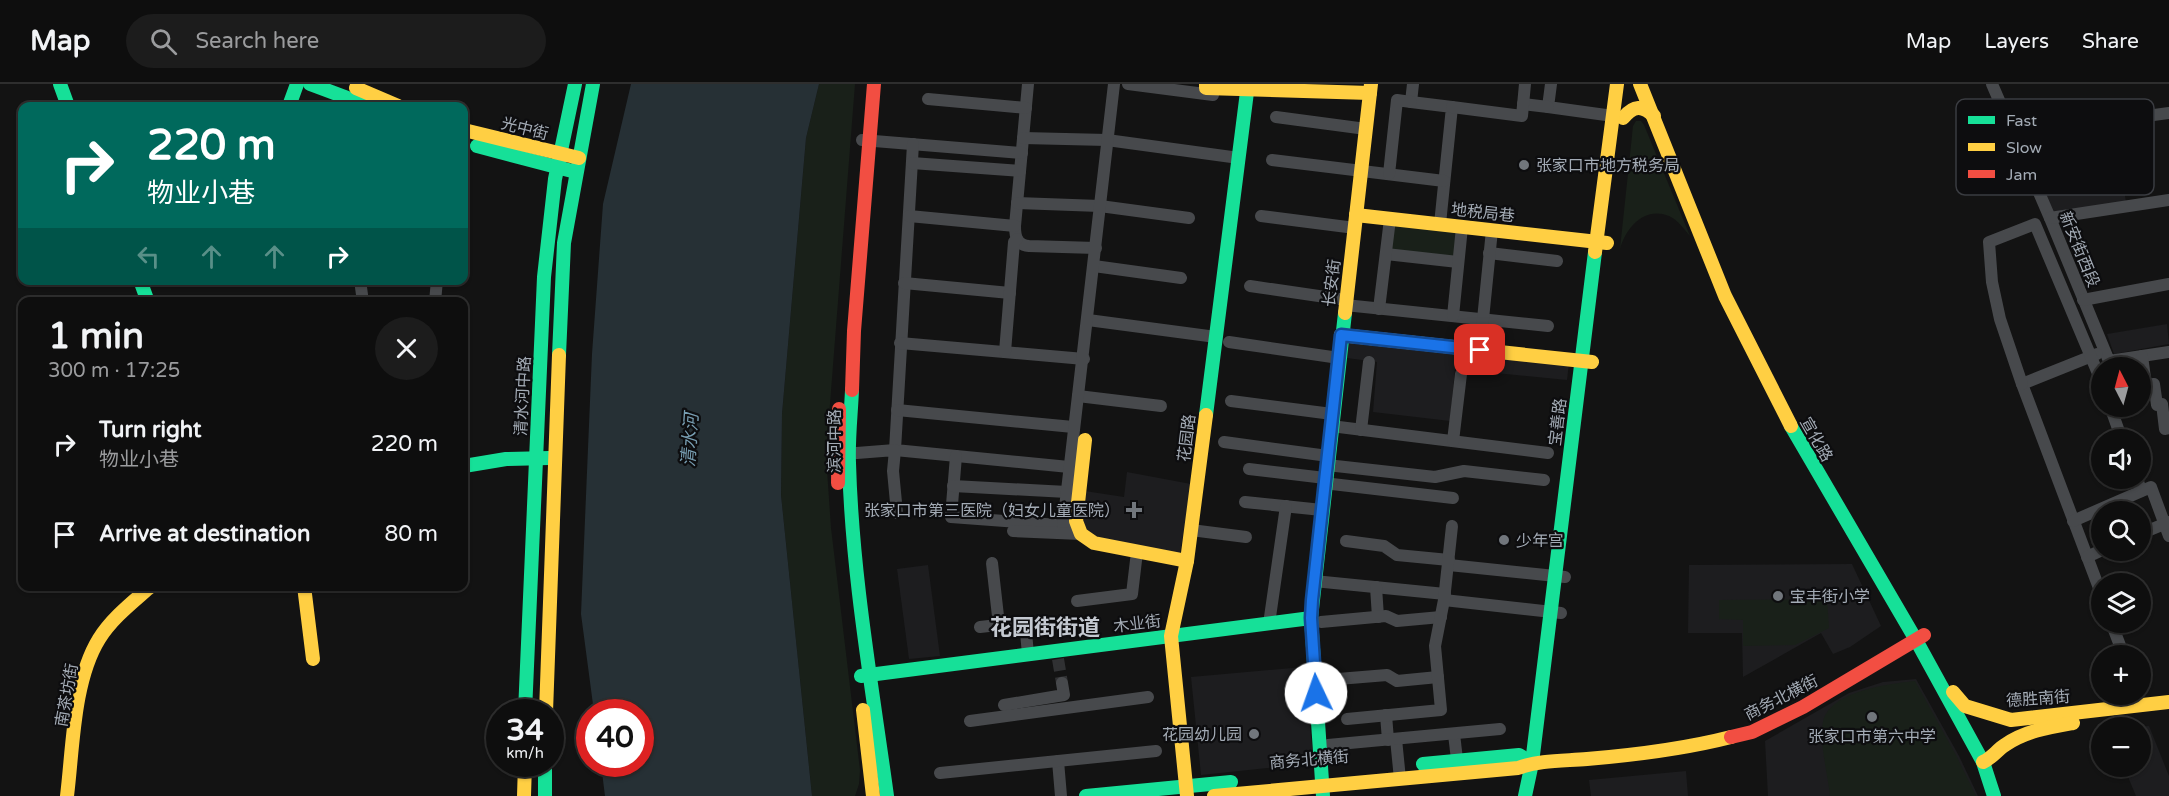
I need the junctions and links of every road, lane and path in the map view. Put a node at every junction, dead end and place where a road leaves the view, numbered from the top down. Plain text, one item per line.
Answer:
1 (60, 84) edge
2 (72, 84) edge
3 (297, 84) edge
4 (312, 84) edge
5 (345, 84) edge
6 (575, 84) edge
7 (593, 84) edge
8 (866, 84) edge
9 (874, 84) edge
10 (1028, 84) edge
11 (1114, 84) edge
12 (1128, 84) edge
13 (1413, 84) edge
14 (1525, 84) edge
15 (1551, 84) edge
16 (1617, 84) edge
17 (1628, 84) edge
18 (1641, 84) edge
19 (1650, 84) edge
20 (1992, 84) edge
21 (1248, 87) edge
22 (1371, 88) edge
23 (1210, 89) edge
24 (928, 99) dead end
25 (1999, 99) edge
26 (67, 102) edge
27 (79, 102) edge
28 (290, 102) edge
29 (359, 102) edge
30 (388, 102) edge
31 (1411, 102) junction
32 (1523, 104) junction
33 (1452, 107) junction
34 (1548, 107) junction
35 (1026, 108) junction
36 (2169, 112) edge
37 (2154, 114) edge
38 (1654, 116) junction
39 (1276, 117) dead end
40 (1618, 117) junction
41 (1366, 129) junction
42 (468, 131) edge
43 (1023, 138) junction
44 (865, 140) junction
45 (1107, 140) junction
46 (468, 144) edge
47 (913, 144) junction
48 (1022, 153) junction
49 (1239, 158) junction
50 (558, 160) junction
51 (1272, 160) dead end
52 (912, 163) junction
53 (577, 165) junction
54 (1020, 171) junction
55 (1361, 171) junction
56 (1389, 174) junction
57 (1444, 181) junction
58 (2040, 195) edge
59 (2169, 200) edge
60 (1017, 203) junction
61 (1100, 206) junction
62 (909, 216) junction
63 (1261, 216) dead end
64 (1189, 218) dead end
65 (2050, 218) junction
66 (1390, 219) junction
67 (1355, 221) junction
68 (1440, 224) junction
69 (1015, 226) junction
70 (1462, 227) junction
71 (1491, 230) junction
72 (1017, 239) junction
73 (1602, 242) junction
74 (1096, 248) junction
75 (1489, 253) junction
76 (1386, 254) junction
77 (1557, 261) dead end
78 (1458, 262) junction
79 (1094, 266) junction
80 (1182, 278) dead end
81 (904, 284) junction
82 (2169, 284) edge
83 (1250, 286) dead end
84 (1010, 293) junction
85 (2083, 300) junction
86 (1345, 302) junction
87 (1379, 309) junction
88 (1453, 316) junction
89 (1483, 319) junction
90 (1088, 320) junction
91 (1548, 326) dead end
92 (1341, 335) junction
93 (1222, 340) junction
94 (900, 343) junction
95 (1480, 350) junction
96 (2169, 351) edge
97 (1005, 352) junction
98 (2101, 356) junction
99 (2142, 356) junction
100 (1339, 358) junction
101 (1083, 359) junction
102 (1586, 361) junction
103 (1369, 362) dead end
104 (1461, 374) dead end
105 (2022, 384) junction
106 (1078, 396) junction
107 (1231, 400) dead end
108 (1161, 406) dead end
109 (897, 410) junction
110 (1332, 420) junction
111 (1074, 427) junction
112 (2169, 428) edge
113 (1361, 430) junction
114 (1084, 440) dead end
115 (1453, 441) junction
116 (1224, 442) dead end
117 (895, 450) junction
118 (1548, 453) dead end
119 (843, 454) junction
120 (956, 456) junction
121 (535, 462) junction
122 (554, 463) junction
123 (468, 465) edge
124 (1069, 467) junction
125 (1250, 469) dead end
126 (1328, 471) junction
127 (1387, 472) junction
128 (468, 473) edge
129 (1544, 480) dead end
130 (953, 486) junction
131 (1385, 490) junction
132 (2141, 491) joint
133 (1067, 492) junction
134 (1454, 498) dead end
135 (1245, 502) dead end
136 (1286, 506) junction
137 (1322, 510) junction
138 (897, 513) dead end
139 (2073, 521) junction
140 (1452, 526) dead end
141 (1074, 528) junction
142 (2168, 528) edge
143 (1191, 530) junction
144 (1014, 531) dead end
145 (2151, 532) edge
146 (1246, 537) dead end
147 (1346, 542) dead end
148 (1137, 552) junction
149 (2091, 555) edge
150 (2086, 557) junction
151 (1187, 561) junction
152 (992, 563) dead end
153 (1449, 563) junction
154 (2093, 573) edge
155 (1560, 577) junction
156 (1314, 581) junction
157 (1376, 587) junction
158 (133, 591) edge
159 (145, 591) edge
160 (305, 591) edge
161 (1445, 597) junction
162 (1077, 601) dead end
163 (1556, 612) junction
164 (1378, 617) junction
165 (1441, 617) junction
166 (1316, 620) junction
167 (1269, 624) junction
168 (999, 625) junction
169 (980, 627) dead end
170 (1171, 636) junction
171 (1920, 638) junction
172 (1028, 654) junction
173 (313, 659) dead end
174 (865, 676) junction
175 (1438, 677) junction
176 (1338, 680) dead end
177 (1953, 692) junction
178 (1148, 698) dead end
179 (526, 699) edge
180 (546, 699) edge
181 (2169, 702) edge
182 (1004, 705) dead end
183 (1066, 708) junction
184 (1955, 712) junction
185 (2169, 713) edge
186 (1386, 715) junction
187 (1347, 719) dead end
188 (1967, 720) junction
189 (970, 721) dead end
190 (2071, 723) junction
191 (1500, 729) dead end
192 (1454, 734) junction
193 (1392, 739) junction
194 (1328, 745) dead end
195 (1156, 751) dead end
196 (1058, 761) junction
197 (1985, 761) junction
198 (1539, 763) junction
199 (1458, 767) junction
200 (940, 773) dead end
201 (1400, 773) junction
202 (525, 777) edge
203 (545, 777) edge
204 (1322, 786) edge
205 (1187, 791) edge
206 (56, 796) edge
207 (67, 796) edge
208 (524, 796) edge
209 (545, 796) edge
210 (873, 796) edge
211 (887, 796) edge
212 (1061, 796) edge
213 (1086, 796) edge
214 (1214, 796) edge
215 (1525, 796) edge
216 (1537, 796) edge
217 (1994, 796) edge
218 (2000, 796) edge

1 - 26 main road
2 - 27 main road
3 - 28 main road
4 - 29 main road
5 - 30 main road
6 - 50 main road, 清水河中路
7 - 53 main road
8 - 44 main road, 滨河中路
9 - 44 main road, 滨河中路
10 - 35 street
11 - 45 street
12 - 23 street
13 - 31 street
14 - 32 street
15 - 34 street
16 - 40 main road, 宝善路
17 - 40 main road, 宝善路
18 - 38 main road, 宣化路
19 - 171 main road, 宣化路
20 - 25 street, 新安街西段
21 - 22 main road
21 - 23 main road
21 - 49 main road, 花园路
22 - 41 main road, 长安街
24 - 35 street
31 - 33 street
31 - 56 street
32 - 33 street
32 - 34 street
33 - 57 street
34 - 40 street
35 - 43 street
36 - 37 street
38 - 40 main road
38 - 171 main road, 宣化路
39 - 41 street
40 - 73 main road, 宝善路
41 - 55 main road, 长安街
42 - 50 main road, 光中街
43 - 45 street
43 - 48 street
44 - 47 street
44 - 119 main road, 滨河中路
45 - 49 street
45 - 61 street
46 - 50 main road, 光中街
47 - 48 street
47 - 52 street
48 - 54 street
49 - 93 main road, 花园路
50 - 53 main road, 光中街
50 - 121 main road, 清水河中路
51 - 55 street
52 - 54 street
52 - 62 street
53 - 122 main road
54 - 60 street
55 - 56 street
55 - 67 main road, 长安街
56 - 57 street
57 - 68 street
58 - 65 street, 新安街西段
59 - 65 street
60 - 61 street
60 - 69 street
61 - 64 street
61 - 74 street
62 - 69 street
62 - 81 street
63 - 67 street
65 - 85 street, 新安街西段
66 - 67 main road, 地税局巷
66 - 68 main road, 地税局巷
66 - 76 street
67 - 86 main road, 长安街
68 - 70 main road, 地税局巷
69 - 72 street
70 - 71 main road, 地税局巷
70 - 78 street
71 - 73 main road, 地税局巷
71 - 75 street
72 - 74 street
72 - 84 street
73 - 102 main road, 宝善路
74 - 79 street
75 - 77 street
75 - 89 street
76 - 78 street
76 - 87 street
78 - 88 street
79 - 80 street
79 - 90 street
81 - 84 street
81 - 94 street
82 - 85 street
83 - 86 street
84 - 97 street
85 - 98 street, 新安街西段
86 - 87 street
86 - 92 main road, 长安街
87 - 88 street
88 - 89 street
89 - 91 street
89 - 95 street
90 - 93 street
90 - 101 street
92 - 95 main road
92 - 100 main road, 长安街
93 - 100 street
93 - 143 main road, 花园路
94 - 97 street
94 - 109 street
95 - 102 main road
96 - 99 street
97 - 101 street
98 - 99 street
98 - 105 street
98 - 105 street
99 - 112 street
100 - 110 main road, 长安街
101 - 106 street
102 - 155 main road, 宝善路
103 - 113 street
104 - 115 street
105 - 139 street
106 - 108 street
106 - 111 street
107 - 110 street
109 - 111 street
109 - 117 street
110 - 113 street
110 - 126 main road, 长安街
111 - 124 street
113 - 115 street
114 - 141 main road
115 - 118 street
116 - 126 street
117 - 119 street
117 - 120 street
117 - 138 street
119 - 174 main road, 滨河中路
120 - 124 street
120 - 130 street
121 - 122 main road
121 - 123 main road
121 - 128 main road
121 - 179 main road, 清水河中路
122 - 180 main road
124 - 133 street
125 - 126 street
126 - 127 street
126 - 131 street
126 - 137 main road, 长安街
127 - 129 street
127 - 131 street
130 - 133 street
130 - 141 street
131 - 134 street
132 - 139 street
132 - 142 street
133 - 141 street
135 - 136 street
136 - 137 street
136 - 167 street
137 - 156 main road, 长安街
139 - 150 street
140 - 153 street
141 - 144 street
141 - 148 main road
142 - 145 street
143 - 146 street
143 - 151 main road, 花园路
147 - 153 street
148 - 151 main road
148 - 162 street
149 - 150 street
150 - 154 street
151 - 170 main road, 花园路
152 - 168 street
153 - 155 street
153 - 161 street
155 - 163 main road, 宝善路
156 - 157 street
156 - 166 main road, 长安街
157 - 161 street
157 - 164 street
158 - 206 main road, 南茶坊街
159 - 207 main road, 南茶坊街
160 - 173 main road
161 - 163 street
161 - 165 street
163 - 198 main road, 宝善路
164 - 165 street
164 - 166 street
165 - 175 street
166 - 167 main road, 木业街
166 - 204 main road, 长安街
167 - 170 main road, 木业街
168 - 169 street
168 - 172 street
170 - 172 main road, 木业街
170 - 205 main road, 花园路
171 - 177 main road, 宣化路
171 - 184 main road, 宣化路
171 - 198 main road, 商务北横街
172 - 174 main road, 木业街
174 - 210 main road, 滨河中路
174 - 211 main road, 滨河中路
175 - 176 street
175 - 186 street
177 - 181 main road, 德胜南街
177 - 188 main road, 宣化路
178 - 183 street
182 - 183 street
183 - 189 street
184 - 188 main road, 德胜南街
184 - 197 main road, 宣化路
185 - 190 main road, 德胜南街
186 - 187 street
186 - 193 street
188 - 190 main road, 德胜南街
188 - 197 main road, 宣化路
190 - 197 main road, 德胜南街
191 - 192 street
192 - 193 street
192 - 199 street
193 - 194 street
193 - 201 street
195 - 196 street
196 - 200 street
196 - 212 street
197 - 217 main road, 宣化路
197 - 218 main road, 宣化路
198 - 199 main road, 商务北横街
198 - 215 main road
198 - 216 main road
199 - 201 main road, 商务北横街
201 - 204 main road, 商务北横街
202 - 208 main road
203 - 209 main road
204 - 205 main road, 商务北横街
204 - 214 main road, 商务北横街
205 - 213 main road, 商务北横街

